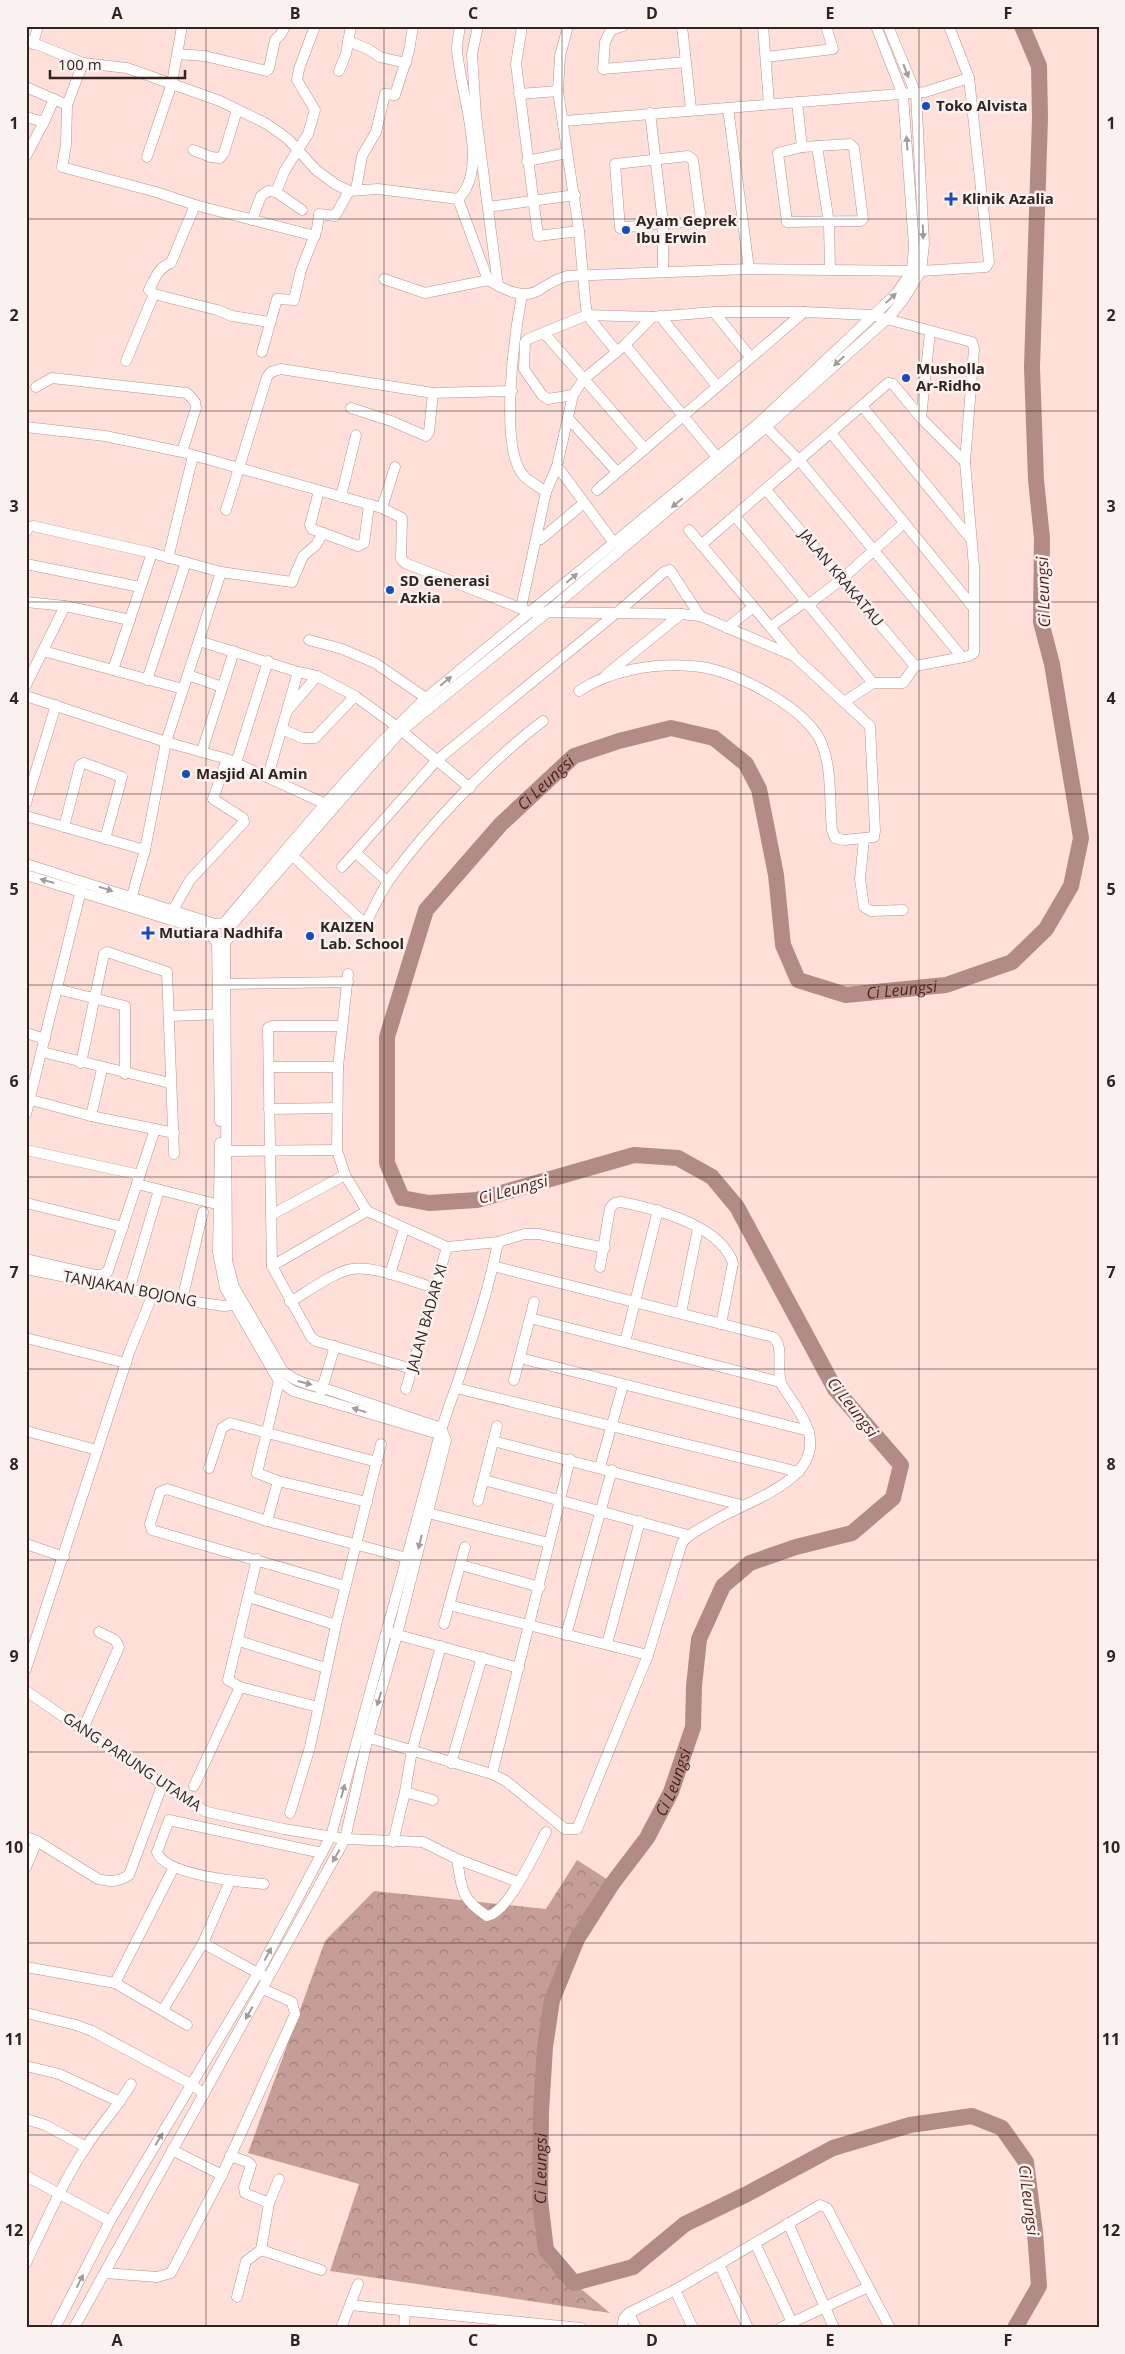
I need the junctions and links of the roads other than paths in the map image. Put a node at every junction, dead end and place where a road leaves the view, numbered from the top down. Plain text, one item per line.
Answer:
1 (38, 26) edge
2 (182, 26) edge
3 (285, 26) edge
4 (315, 26) edge
5 (351, 26) edge
6 (413, 26) edge
7 (460, 26) edge
8 (478, 26) edge
9 (522, 26) edge
10 (568, 26) edge
11 (623, 26) edge
12 (682, 26) edge
13 (763, 26) edge
14 (826, 26) edge
15 (876, 26) edge
16 (888, 26) edge
17 (949, 26) edge
18 (30, 42) edge
19 (348, 42) junction
20 (177, 54) junction
21 (766, 57) junction
22 (686, 62) junction
23 (83, 63) junction
24 (406, 63) junction
25 (339, 71) dead end
26 (969, 78) junction
27 (172, 83) junction
28 (26, 87) edge
29 (558, 91) junction
30 (519, 94) junction
31 (916, 94) junction
32 (903, 95) junction
33 (54, 99) junction
34 (797, 102) junction
35 (769, 104) junction
36 (67, 105) junction
37 (728, 108) junction
38 (690, 109) junction
39 (237, 110) junction
40 (650, 113) junction
41 (26, 117) edge
42 (564, 121) junction
43 (44, 122) junction
44 (817, 146) junction
45 (802, 147) junction
46 (299, 149) junction
47 (193, 150) dead end
48 (567, 153) junction
49 (26, 156) edge
50 (147, 158) dead end
51 (528, 160) junction
52 (655, 160) junction
53 (352, 191) junction
54 (276, 192) junction
55 (575, 195) junction
56 (458, 199) junction
57 (534, 201) junction
58 (195, 205) junction
59 (488, 208) junction
60 (302, 210) dead end
61 (252, 220) junction
62 (663, 223) junction
63 (829, 223) junction
64 (580, 231) junction
65 (315, 236) junction
66 (749, 269) junction
67 (830, 269) junction
68 (663, 271) junction
69 (917, 271) junction
70 (581, 275) junction
71 (384, 279) dead end
72 (488, 280) junction
73 (498, 286) junction
74 (154, 294) junction
75 (522, 295) junction
76 (714, 312) junction
77 (804, 312) junction
78 (587, 315) junction
79 (872, 315) junction
80 (656, 316) junction
81 (888, 318) junction
82 (269, 322) junction
83 (930, 332) junction
84 (545, 334) junction
85 (621, 349) junction
86 (262, 352) dead end
87 (751, 358) junction
88 (126, 361) dead end
89 (584, 379) junction
90 (717, 386) junction
91 (36, 387) dead end
92 (512, 391) junction
93 (434, 393) junction
94 (573, 395) junction
95 (862, 406) junction
96 (351, 408) dead end
97 (683, 416) junction
98 (568, 418) junction
99 (921, 418) junction
100 (763, 424) junction
101 (26, 428) edge
102 (831, 433) junction
103 (356, 435) dead end
104 (645, 449) junction
105 (182, 452) junction
106 (192, 456) junction
107 (720, 461) junction
108 (800, 461) junction
109 (965, 462) junction
110 (557, 466) junction
111 (395, 467) dead end
112 (240, 469) junction
113 (617, 472) junction
114 (597, 490) dead end
115 (766, 490) junction
116 (319, 491) junction
117 (546, 492) junction
118 (342, 497) junction
119 (584, 503) junction
120 (369, 505) junction
121 (382, 508) junction
122 (226, 510) dead end
123 (735, 516) junction
124 (904, 523) junction
125 (689, 530) dead end
126 (26, 532) edge
127 (323, 533) junction
128 (970, 538) junction
129 (541, 539) dead end
130 (614, 543) junction
131 (701, 545) junction
132 (872, 550) junction
133 (152, 553) junction
134 (168, 558) junction
135 (186, 562) junction
136 (26, 564) edge
137 (221, 572) junction
138 (842, 579) junction
139 (140, 587) junction
140 (26, 602) edge
141 (807, 603) junction
142 (65, 606) junction
143 (753, 607) junction
144 (973, 608) junction
145 (526, 610) junction
146 (618, 612) junction
147 (545, 614) junction
148 (681, 614) junction
149 (700, 616) junction
150 (130, 620) junction
151 (770, 627) junction
152 (727, 628) junction
153 (310, 640) dead end
154 (199, 641) junction
155 (43, 651) junction
156 (234, 651) junction
157 (794, 656) junction
158 (962, 657) junction
159 (268, 662) junction
160 (915, 666) junction
161 (113, 670) junction
162 (298, 672) junction
163 (188, 675) junction
164 (317, 676) junction
165 (604, 676) junction
166 (147, 680) junction
167 (872, 683) junction
168 (26, 684) edge
169 (222, 687) junction
170 (183, 690) junction
171 (579, 691) dead end
172 (26, 696) edge
173 (355, 696) junction
174 (426, 698) junction
175 (844, 702) junction
176 (56, 705) junction
177 (286, 712) junction
178 (543, 722) dead end
179 (281, 729) junction
180 (398, 729) junction
181 (166, 742) junction
182 (202, 750) junction
183 (232, 761) junction
184 (436, 761) junction
185 (268, 776) junction
186 (470, 788) junction
187 (26, 803) edge
188 (330, 805) junction
189 (26, 816) edge
190 (64, 827) junction
191 (105, 838) junction
192 (864, 839) junction
193 (145, 850) junction
194 (356, 853) junction
195 (292, 855) junction
196 (26, 864) edge
197 (342, 866) dead end
198 (26, 875) edge
199 (388, 882) junction
200 (82, 886) junction
201 (131, 902) junction
202 (173, 910) junction
203 (903, 910) dead end
204 (220, 926) junction
205 (221, 942) junction
206 (225, 984) junction
207 (57, 989) junction
208 (94, 999) junction
209 (222, 1015) junction
210 (169, 1016) junction
211 (342, 1026) junction
212 (26, 1033) edge
213 (45, 1038) junction
214 (42, 1052) junction
215 (81, 1063) junction
216 (338, 1067) junction
217 (269, 1068) junction
218 (102, 1069) junction
219 (125, 1074) junction
220 (170, 1083) junction
221 (31, 1100) junction
222 (336, 1108) junction
223 (269, 1109) junction
224 (26, 1114) edge
225 (91, 1116) junction
226 (154, 1129) junction
227 (174, 1133) junction
228 (26, 1150) edge
229 (337, 1150) junction
230 (224, 1151) junction
231 (269, 1151) junction
232 (174, 1154) dead end
233 (345, 1175) junction
234 (138, 1180) junction
235 (159, 1190) junction
236 (26, 1203) edge
237 (223, 1206) junction
238 (658, 1210) junction
239 (367, 1211) junction
240 (203, 1212) dead end
241 (271, 1215) junction
242 (123, 1227) junction
243 (698, 1228) junction
244 (404, 1229) junction
245 (498, 1242) junction
246 (447, 1247) junction
247 (604, 1248) junction
248 (26, 1259) edge
249 (272, 1266) junction
250 (494, 1266) junction
251 (600, 1267) dead end
252 (26, 1269) edge
253 (390, 1274) junction
254 (130, 1287) dead end
255 (435, 1288) junction
256 (152, 1294) junction
257 (182, 1300) junction
258 (238, 1302) junction
259 (290, 1302) junction
260 (534, 1302) dead end
261 (634, 1302) junction
262 (680, 1313) junction
263 (530, 1318) junction
264 (721, 1324) junction
265 (26, 1338) edge
266 (625, 1342) junction
267 (335, 1346) junction
268 (520, 1358) junction
269 (126, 1363) junction
270 (412, 1369) junction
271 (514, 1380) dead end
272 (279, 1381) junction
273 (780, 1382) junction
274 (623, 1385) junction
275 (322, 1388) junction
276 (456, 1388) junction
277 (406, 1389) dead end
278 (319, 1398) junction
279 (497, 1426) dead end
280 (612, 1426) junction
281 (26, 1431) edge
282 (809, 1431) junction
283 (266, 1432) junction
284 (439, 1432) junction
285 (494, 1441) junction
286 (381, 1444) dead end
287 (97, 1450) junction
288 (570, 1460) junction
289 (377, 1462) junction
290 (600, 1467) junction
291 (209, 1468) dead end
292 (612, 1470) junction
293 (799, 1472) junction
294 (484, 1480) junction
295 (278, 1481) junction
296 (560, 1500) junction
297 (478, 1501) dead end
298 (367, 1502) junction
299 (741, 1505) junction
300 (601, 1511) junction
301 (428, 1513) junction
302 (267, 1521) junction
303 (640, 1521) junction
304 (688, 1535) junction
305 (358, 1543) junction
306 (549, 1543) junction
307 (26, 1544) edge
308 (465, 1547) dead end
309 (64, 1557) junction
310 (258, 1559) junction
311 (411, 1559) junction
312 (461, 1566) junction
313 (345, 1586) junction
314 (540, 1587) junction
315 (249, 1597) junction
316 (449, 1605) junction
317 (336, 1624) junction
318 (444, 1624) dead end
319 (531, 1626) junction
320 (99, 1632) dead end
321 (392, 1633) junction
322 (566, 1635) junction
323 (239, 1641) junction
324 (607, 1644) junction
325 (441, 1646) junction
326 (648, 1655) junction
327 (482, 1657) junction
328 (326, 1668) junction
329 (519, 1668) junction
330 (26, 1669) edge
331 (240, 1687) junction
332 (26, 1691) edge
333 (318, 1707) junction
334 (82, 1729) junction
335 (363, 1736) junction
336 (412, 1750) junction
337 (450, 1763) junction
338 (492, 1774) junction
339 (163, 1783) junction
340 (194, 1786) dead end
341 (405, 1792) junction
342 (433, 1800) dead end
343 (290, 1813) dead end
344 (546, 1832) dead end
345 (331, 1836) junction
346 (26, 1837) edge
347 (345, 1839) junction
348 (37, 1841) junction
349 (393, 1842) junction
350 (322, 1853) junction
351 (457, 1859) junction
352 (26, 1867) edge
353 (174, 1867) junction
354 (230, 1881) junction
355 (518, 1882) junction
356 (264, 1884) dead end
357 (203, 1942) junction
358 (26, 1967) edge
359 (258, 1973) junction
360 (115, 1983) junction
361 (266, 1984) junction
362 (163, 2010) junction
363 (26, 2013) edge
364 (187, 2024) dead end
365 (26, 2066) edge
366 (130, 2084) dead end
367 (191, 2084) junction
368 (204, 2094) junction
369 (120, 2102) junction
370 (26, 2119) edge
371 (86, 2147) junction
372 (172, 2150) junction
373 (230, 2156) junction
374 (222, 2175) junction
375 (26, 2176) edge
376 (279, 2179) dead end
377 (60, 2193) junction
378 (269, 2203) junction
379 (110, 2221) junction
380 (788, 2223) junction
381 (31, 2240) edge
382 (755, 2243) junction
383 (261, 2250) junction
384 (26, 2263) edge
385 (718, 2264) junction
386 (321, 2270) dead end
387 (105, 2273) junction
388 (358, 2284) dead end
389 (868, 2287) junction
390 (675, 2290) junction
391 (237, 2297) dead end
392 (350, 2304) junction
393 (825, 2306) junction
394 (405, 2310) junction
395 (629, 2313) junction
396 (794, 2325) edge
397 (55, 2326) edge
398 (75, 2327) edge
399 (341, 2328) edge
400 (404, 2328) edge
401 (581, 2328) edge
402 (622, 2328) edge
403 (636, 2328) edge
404 (693, 2328) edge
405 (748, 2328) edge
406 (780, 2328) edge
407 (834, 2328) edge
408 (890, 2328) edge

1 - 18 street
2 - 20 street
3 - 20 street
4 - 46 street
5 - 19 street
6 - 24 street
7 - 56 street
8 - 59 street
9 - 30 street
10 - 29 street
11 - 22 street
12 - 22 street
13 - 21 street
14 - 21 street
15 - 32 street
16 -> 31 street
17 - 26 street
18 - 23 street
19 - 24 street
19 - 25 street
20 - 27 street
21 - 35 street
22 - 38 street
23 - 27 street
23 - 36 street
24 - 53 street
26 - 31 street
26 - 69 street
27 - 39 street
27 - 50 street
28 - 33 street
29 - 30 street
29 - 42 street
30 - 51 street
31 - 32 street
31 -> 69 street
32 - 34 street
69 -> 32 street
33 - 36 street
33 - 43 street
34 - 35 street
34 - 45 street
35 - 37 street
36 - 58 street
37 - 38 street
37 - 66 street
38 - 40 street
39 - 46 street
39 - 47 street
40 - 42 street
40 - 52 street
41 - 43 street
42 - 48 street
43 - 49 street
44 - 45 street
44 - 63 street
44 - 63 street
45 - 63 street
46 - 53 street
46 - 54 street
48 - 51 street
48 - 55 street
51 - 57 street
52 - 62 street
52 - 62 street
52 - 62 street
53 - 56 street
53 - 65 street
54 - 60 street
54 - 61 street
55 - 57 street
55 - 64 street
56 - 72 street
57 - 59 street
57 - 64 street
58 - 61 street
58 - 74 street
59 - 73 street
61 - 65 street
62 - 68 street
63 - 67 street
64 - 70 street
65 - 82 street
66 - 67 street
66 - 68 street
67 - 69 street
68 - 70 street
79 -> 69 street
69 - 81 street
70 - 75 street
70 - 78 street
71 - 72 street
72 - 73 street
73 - 75 street
74 - 82 street
74 - 88 street
75 - 92 street
76 - 77 street
76 - 80 street
76 - 87 street
77 - 79 street
77 - 87 street
78 - 80 street
78 - 84 street
78 - 85 street
79 - 81 street
79 - 100 street
80 - 85 street
80 - 90 street
81 - 83 street
81 -> 100 street
82 - 86 street
83 - 99 street
83 - 109 street
84 - 89 street
84 - 94 street
85 - 89 street
85 - 97 street
87 - 90 street
89 - 94 street
89 - 104 street
90 - 97 street
91 - 105 street
92 - 93 street
92 - 117 street
93 - 96 street
93 - 112 street
94 - 98 street
95 - 99 street
95 - 102 street
95 - 128 street
97 - 104 street
97 - 107 street
98 - 110 street
98 - 113 street
99 - 109 street
100 - 107 street
100 - 108 street
101 - 105 street
102 - 108 street
102 - 124 street
103 - 118 street
104 - 113 street
105 - 106 street
106 - 112 street
106 - 134 street
107 - 130 street
107 -> 147 street
108 - 115 street
108 - 132 street
109 - 128 street
110 - 117 street
110 - 119 street
111 - 121 street
112 - 116 street
112 - 122 street
113 - 114 street
115 - 123 street
115 - 138 street, JALAN KRAKATAU
116 - 118 street
116 - 127 street
117 - 145 street
118 - 120 street
119 - 129 street
119 - 130 street
120 - 121 street
120 - 127 street
121 - 145 street
123 - 131 street
123 - 141 street
124 - 132 street
124 - 144 street
125 - 131 street
126 - 133 street
127 - 137 street
128 - 144 street
145 -> 130 street
131 - 143 street
132 - 138 street
132 - 158 street
133 - 134 street
133 - 139 street
134 - 135 street
135 - 137 street
135 - 166 street
136 - 139 street
137 - 154 street
138 - 141 street
138 - 160 street, JALAN KRAKATAU
139 - 150 street
140 - 142 street
141 - 151 street
141 - 167 street
142 - 150 street
142 - 155 street
143 - 151 street
143 - 152 street
144 - 158 street
145 - 147 street
174 -> 145 street
146 - 147 street
146 - 148 street
146 - 149 street
146 - 184 street
147 - 180 street
148 - 149 street
148 - 165 street
149 - 152 street
150 - 161 street
151 - 157 street
152 - 157 street
153 - 174 street
154 - 156 street
154 - 163 street
155 - 161 street
155 - 168 street
156 - 159 street
156 - 169 street
157 - 175 street
158 - 160 street
159 - 162 street
159 - 183 street
160 - 167 street
161 - 166 street
162 - 164 street
162 - 177 street
163 - 169 street
163 - 170 street
164 - 173 street
164 - 177 street
165 - 171 street
165 - 192 street
166 - 170 street
167 - 175 street
169 - 182 street
170 - 181 street
172 - 176 street
173 - 179 street
173 - 180 street
174 - 180 street
175 - 192 street
176 - 181 street
176 - 187 street
177 - 179 street
178 - 186 street
179 - 185 street
180 - 184 street
180 - 188 street
181 - 182 street
181 - 193 street
182 - 183 street
183 - 185 street
183 - 202 street
184 - 186 street
184 - 194 street
185 - 188 street
186 - 199 street
188 - 195 street
188 - 204 street
189 - 190 street
190 - 191 street
190 - 191 street
191 - 193 street
192 - 203 street
193 - 201 street
194 - 197 street
194 - 199 street
195 - 199 street
195 - 204 street
196 - 200 street
200 -> 198 street
200 - 201 street
200 - 207 street
201 - 202 street
201 - 204 street
202 - 204 street
204 - 205 street
204 - 205 street
205 - 206 street
205 - 209 street
206 - 209 street
206 - 211 street
207 - 208 street
207 - 213 street
208 - 210 street
208 - 215 street
208 - 219 street
209 - 210 street
209 - 230 street
210 - 220 street
211 - 216 street
211 - 217 street
212 - 213 street
213 - 214 street
214 - 215 street
214 - 221 street
215 - 218 street
216 - 217 street
216 - 222 street
217 - 223 street
218 - 219 street
218 - 225 street
219 - 220 street
220 - 227 street
221 - 224 street
221 - 225 street
222 - 223 street
222 - 229 street
223 - 231 street
225 - 226 street
226 - 227 street
226 - 234 street
227 - 232 street
228 - 234 street
229 - 231 street
229 - 233 street
230 - 231 street
230 - 237 street
231 - 241 street
233 - 239 street
233 - 241 street
234 - 235 street
234 - 242 street
235 - 237 street
235 - 254 street
236 - 242 street
237 - 258 street
238 - 243 street
238 - 247 street
238 - 261 street
239 - 244 street
239 - 249 street
240 - 257 street
241 - 249 street
242 - 248 street
243 - 262 street
243 - 264 street
244 - 246 street
244 - 253 street
245 - 246 street
245 - 247 street
245 - 250 street
246 - 255 street, JALAN BADAR XI
247 - 251 street
249 - 259 street
250 - 261 street
250 - 276 street
252 - 256 street, TANJAKAN BOJONG
253 - 255 street
253 - 259 street
255 - 270 street, JALAN BADAR XI
256 - 257 street, TANJAKAN BOJONG
256 - 269 street
257 - 258 street, TANJAKAN BOJONG
258 - 272 street
258 -> 275 street
259 - 267 street
260 - 263 street
261 - 262 street
261 - 266 street
262 - 264 street
263 - 266 street
263 - 268 street
264 - 273 street
265 - 269 street
266 - 273 street
267 - 270 street
267 - 275 street
268 - 271 street
268 - 274 street
269 - 287 street
270 - 277 street, JALAN BADAR XI
272 - 278 street
272 - 283 street
273 - 282 street
274 - 280 street
274 - 282 street
275 - 278 street
275 - 284 street
276 - 280 street
276 - 284 street
284 -> 278 street
279 - 285 street
280 - 290 street
280 - 293 street
281 - 287 street
282 - 293 street
283 - 289 street
283 - 291 street
283 - 295 street
284 - 301 street
284 - 311 street
285 - 288 street
285 - 294 street
286 - 289 street
287 - 309 street
288 - 290 street
288 - 296 street
289 - 298 street
290 - 292 street
292 - 299 street
292 - 300 street
293 - 299 street
294 - 296 street
294 - 297 street
295 - 298 street
295 - 302 street
296 - 300 street
296 - 306 street
298 - 305 street
299 - 304 street
300 - 303 street
300 - 322 street
301 - 306 street
301 -> 311 street
302 - 305 street
302 - 310 street
303 - 304 street
303 - 324 street
304 - 326 street
305 - 311 street
305 - 313 street
306 - 314 street
307 - 309 street
308 - 312 street
309 - 330 street
310 - 313 street
310 - 315 street
311 - 321 street
312 - 314 street
312 - 316 street
313 - 317 street
314 - 319 street
315 - 317 street
315 - 323 street
316 - 318 street
316 - 319 street
317 - 328 street
319 - 322 street
319 - 329 street
320 - 334 street
321 - 325 street
321 - 335 street
322 - 324 street
323 - 328 street
323 - 331 street
324 - 326 street
325 - 327 street
325 - 336 street
326 - 338 street
327 - 329 street
327 - 337 street
328 - 333 street
329 - 338 street
331 - 333 street
331 - 340 street
332 - 334 street, GANG PARUNG UTAMA
333 - 343 street
334 - 339 street, GANG PARUNG UTAMA
335 - 336 street
345 -> 335 street
335 - 347 street
336 - 337 street
336 - 341 street
337 - 338 street
339 - 345 street, GANG PARUNG UTAMA
339 - 348 street
341 - 342 street
341 - 349 street
344 - 355 street
345 - 347 street, GANG PARUNG UTAMA
345 - 350 street
346 - 348 street
347 - 349 street, GANG PARUNG UTAMA
347 -> 361 street
348 - 352 street
349 - 351 street, GANG PARUNG UTAMA
350 - 353 street
359 -> 350 street
351 - 355 street, GANG PARUNG UTAMA
351 - 355 street
353 - 354 street
353 - 360 street
354 - 356 street
354 - 357 street
357 - 359 street
357 - 362 street
358 - 360 street
359 - 361 street
359 - 367 street
360 - 362 street
361 -> 368 street
361 - 373 street
362 - 364 street
363 - 367 street
365 - 369 street
366 - 369 street
367 - 368 street
379 -> 367 street
368 - 372 street
369 - 371 street
370 - 371 street
371 - 377 street
372 - 374 street
372 - 387 street
373 - 374 street
373 - 378 street
374 - 387 street
375 - 377 street
376 - 378 street
377 - 379 street
377 - 381 street
378 - 383 street
397 -> 379 street
380 - 382 street
380 - 389 street
380 - 393 street
381 - 384 street
382 - 385 street
382 - 396 street
383 - 386 street
383 - 391 street
385 - 390 street
385 - 405 street
387 - 398 street
388 - 392 street
389 - 393 street
389 - 408 street
390 - 395 street
390 - 404 street
392 - 394 street
392 - 399 street
393 - 396 street
393 - 407 street
394 - 400 street
394 - 401 street
395 - 402 street
395 - 403 street
396 - 406 street
397 - 398 street

